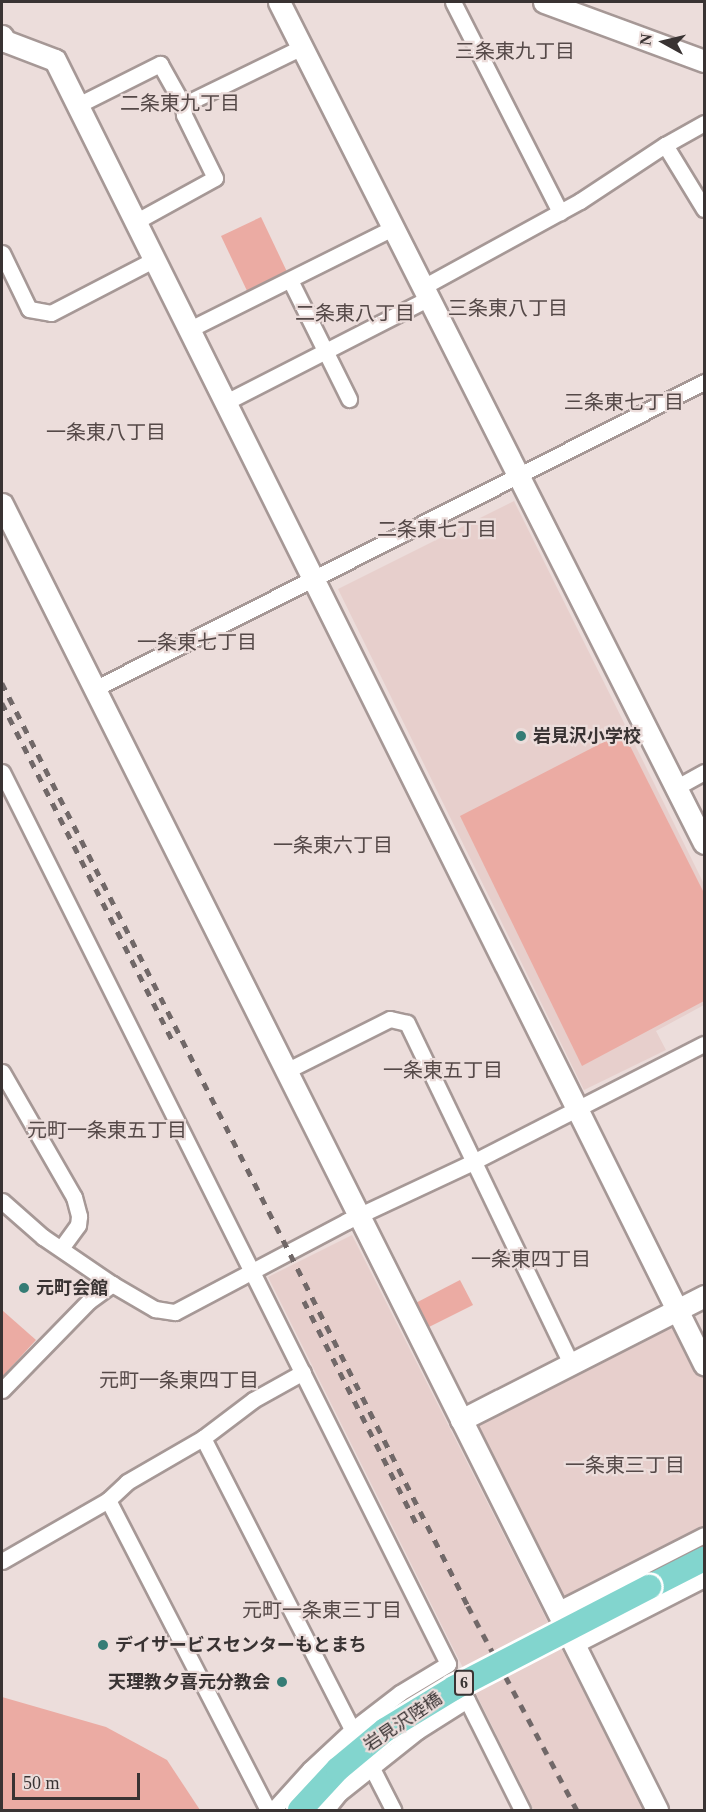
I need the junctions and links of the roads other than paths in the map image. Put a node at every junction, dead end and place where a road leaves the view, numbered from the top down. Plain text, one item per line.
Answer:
1 (279, 2) edge
2 (453, 2) edge
3 (544, 2) edge
4 (2, 36) edge
5 (302, 47) junction
6 (705, 61) edge
7 (78, 105) junction
8 (183, 105) junction
9 (705, 123) edge
10 (665, 145) junction
11 (705, 209) edge
12 (560, 212) junction
13 (135, 222) junction
14 (393, 228) junction
15 (155, 259) junction
16 (3, 261) edge
17 (290, 280) junction
18 (426, 292) junction
19 (190, 329) junction
20 (325, 351) junction
21 (705, 381) edge
22 (349, 399) dead end
23 (226, 402) junction
24 (519, 476) junction
25 (2, 504) edge
26 (315, 579) junction
27 (94, 689) junction
28 (2, 772) edge
29 (705, 772) edge
30 (676, 787) junction
31 (705, 843) edge
32 (705, 1044) edge
33 (286, 1071) junction
34 (2, 1072) edge
35 (576, 1108) junction
36 (473, 1162) junction
37 (2, 1201) edge
38 (357, 1216) junction
39 (61, 1248) junction
40 (252, 1272) junction
41 (112, 1284) junction
42 (705, 1296) edge
43 (677, 1309) junction
44 (571, 1364) junction
45 (705, 1364) edge
46 (303, 1372) junction
47 (2, 1390) edge
48 (462, 1420) junction
49 (203, 1438) junction
50 (108, 1500) junction
51 (705, 1535) edge
52 (705, 1559) edge
53 (2, 1561) edge
54 (705, 1579) edge
55 (555, 1611) junction
56 (573, 1646) junction
57 (448, 1664) junction
58 (467, 1700) junction
59 (353, 1729) junction
60 (372, 1769) junction
61 (268, 1810) edge
62 (273, 1810) edge
63 (300, 1810) edge
64 (326, 1810) edge
65 (393, 1810) edge
66 (521, 1810) edge
67 (657, 1810) edge

1 - 5 street
2 - 12 street
3 - 6 street
4 - 7 street
5 - 8 street
5 - 14 street
7 - 8 street
7 - 13 street
8 - 13 street
9 - 10 street
10 - 11 street
10 - 12 street
12 - 18 street
13 - 15 street
14 - 17 street
14 - 18 street
15 - 16 street
15 - 19 street
17 - 19 street
17 - 20 street
18 - 20 street
18 - 24 street
19 - 23 street
20 - 22 street
20 - 23 street
21 - 24 street
23 - 26 street
24 - 26 street
24 - 30 street
25 - 27 street
26 - 27 street
26 - 35 street
27 - 33 street
28 - 40 street
29 - 30 street
30 - 31 street
32 - 35 street
33 - 36 street
33 - 38 street
34 - 39 street
35 - 36 street
35 - 43 street
36 - 38 street
36 - 44 street
37 - 39 street
38 - 40 street
38 - 48 street
39 - 41 street
40 - 41 street
40 - 46 street
41 - 47 street
42 - 43 street
43 - 44 street
43 - 45 street
44 - 48 street
46 - 49 street
46 - 57 street
48 - 55 street
49 - 50 street
49 - 59 street
50 - 53 street
50 - 61 street
51 - 55 street
52 - 63 main road, 岩見沢陸橋 / 6, bridge
54 - 56 street
55 - 56 street
56 - 67 street
57 - 58 street
57 - 59 street
58 - 60 street
58 - 66 street
59 - 60 street
59 - 62 street
60 - 64 street
60 - 65 street

